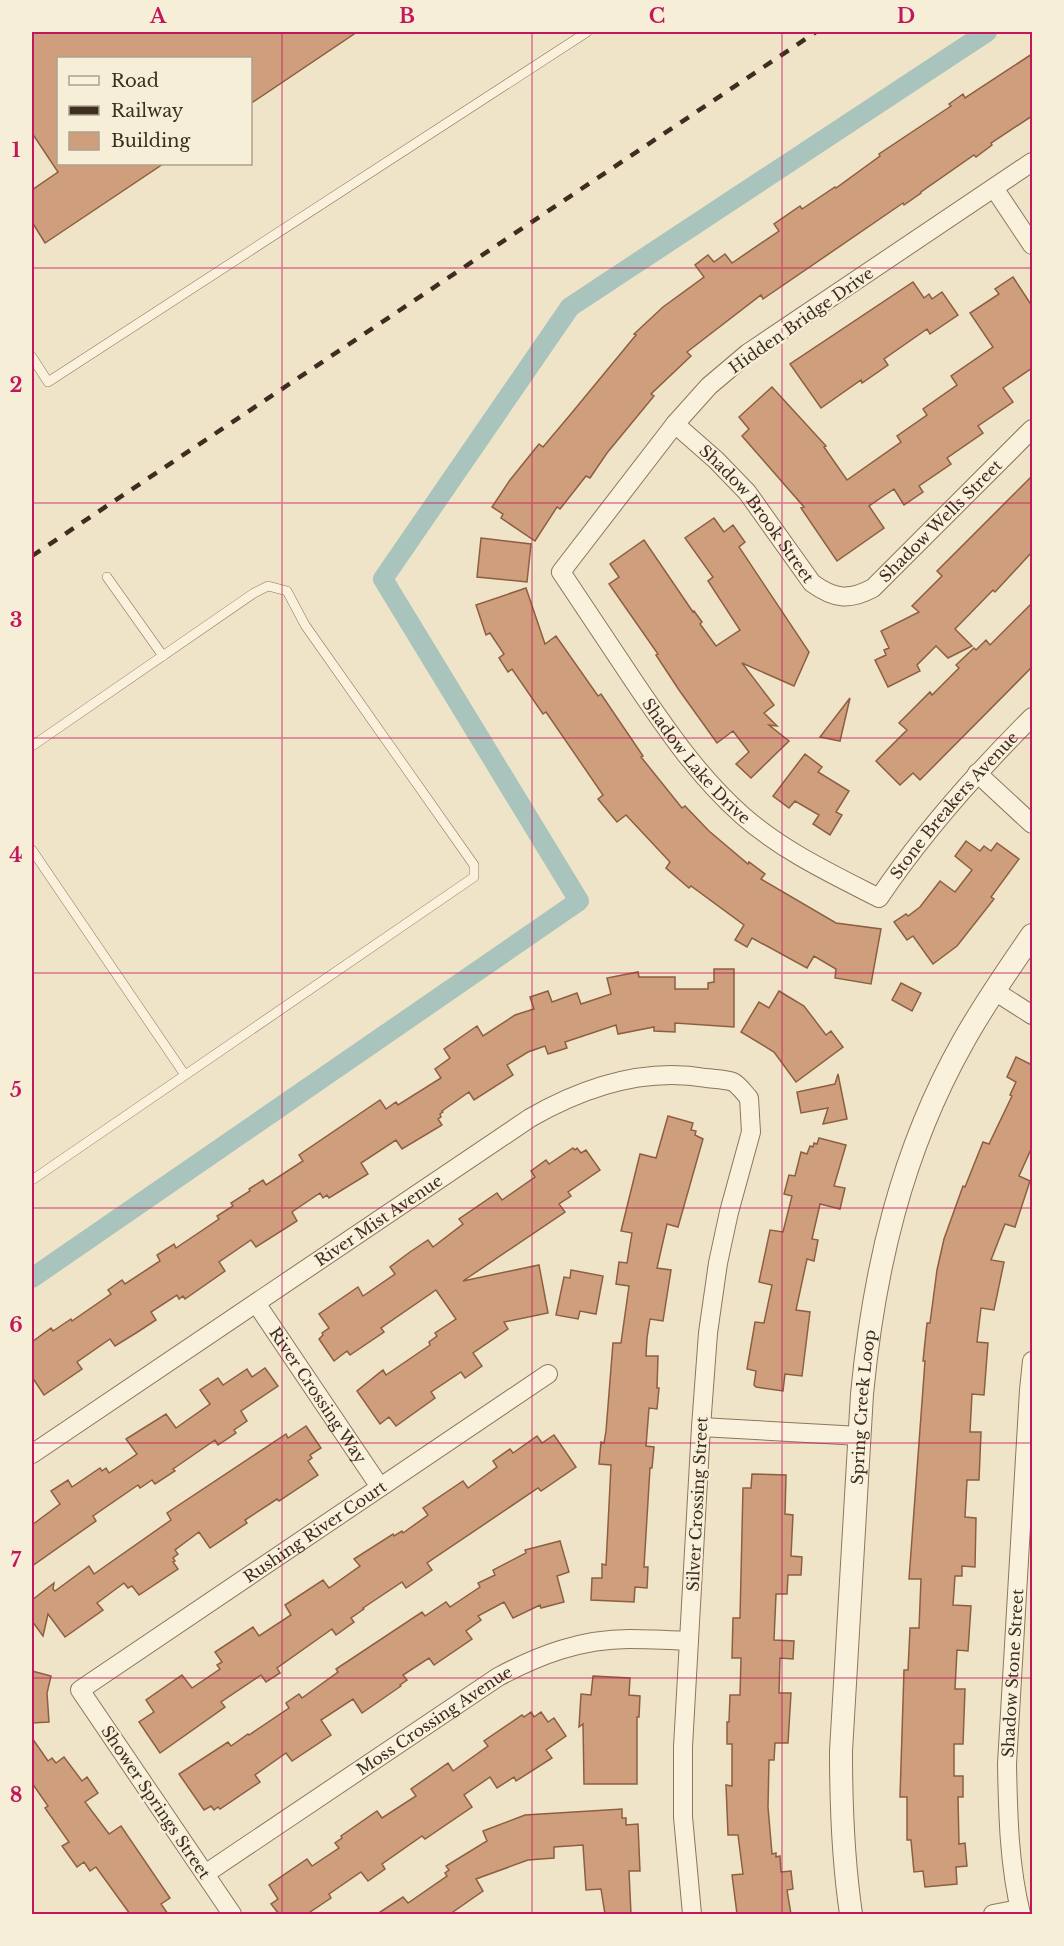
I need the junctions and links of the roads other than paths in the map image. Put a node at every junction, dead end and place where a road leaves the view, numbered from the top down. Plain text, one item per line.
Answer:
1 (587, 32) edge
2 (1032, 162) edge
3 (994, 188) junction
4 (1032, 245) edge
5 (32, 357) edge
6 (675, 424) junction
7 (1032, 429) edge
8 (561, 572) joint
9 (107, 577) dead end
10 (842, 597) joint
11 (163, 656) junction
12 (1032, 717) edge
13 (32, 746) edge
14 (977, 773) junction
15 (1032, 824) edge
16 (32, 850) edge
17 (879, 898) joint
18 (1032, 935) edge
19 (993, 990) junction
20 (1032, 1015) edge
21 (185, 1075) junction
22 (749, 1098) joint
23 (32, 1180) edge
24 (256, 1303) junction
25 (1032, 1361) edge
26 (548, 1374) dead end
27 (701, 1427) junction
28 (860, 1436) junction
29 (32, 1454) edge
30 (380, 1487) junction
31 (1025, 1568) edge
32 (689, 1641) junction
33 (80, 1690) joint
34 (205, 1874) junction
35 (1020, 1912) edge
36 (232, 1914) edge
37 (692, 1914) edge
38 (852, 1914) edge
39 (993, 1914) edge

1 - 5 lane
2 - 3 street, Hidden Bridge Drive
3 - 4 street
3 - 6 street, Hidden Bridge Drive
6 - 8 street, Hidden Bridge Drive
6 - 10 street, Shadow Brook Street
7 - 10 street, Shadow Wells Street
8 - 17 street, Shadow Lake Drive
9 - 11 lane
11 - 13 lane
11 - 21 lane
12 - 14 street, Stone Breakers Avenue
14 - 15 street
14 - 17 street, Stone Breakers Avenue
16 - 21 lane
18 - 19 street, Spring Creek Loop
19 - 20 street
19 - 28 street, Spring Creek Loop
21 - 23 lane
22 - 24 street, River Mist Avenue
22 - 27 street, Silver Crossing Street
24 - 29 street, River Mist Avenue
24 - 30 street, River Crossing Way
25 - 31 street, Shadow Stone Street
26 - 30 street, Rushing River Court
27 - 28 street
27 - 32 street, Silver Crossing Street
28 - 38 street, Spring Creek Loop
30 - 33 street, Rushing River Court
31 - 35 street, Shadow Stone Street
32 - 34 street, Moss Crossing Avenue
32 - 37 street, Silver Crossing Street
33 - 34 street, Shower Springs Street
34 - 36 street, Shower Springs Street
35 - 39 street

